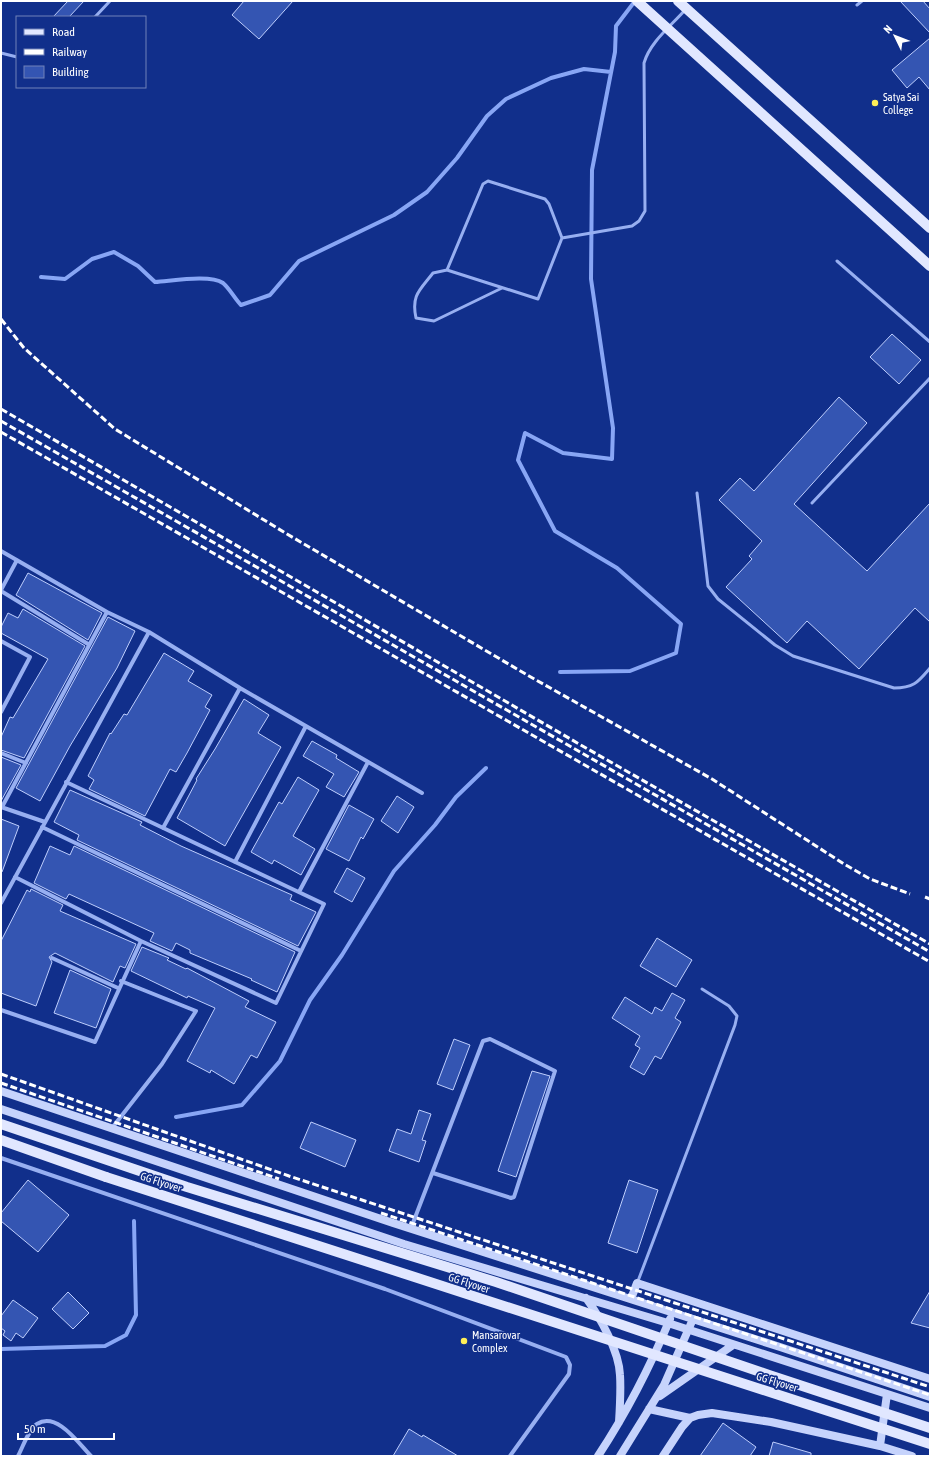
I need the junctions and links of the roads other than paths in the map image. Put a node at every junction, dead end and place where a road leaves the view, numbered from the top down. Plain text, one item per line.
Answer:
1 (110, 1) edge
2 (637, 1) edge
3 (862, 1) edge
4 (683, 5) edge
5 (857, 5) dead end
6 (96, 16) edge
7 (668, 29) junction
8 (1, 53) edge
9 (16, 56) edge
10 (930, 228) edge
11 (562, 238) junction
12 (837, 261) dead end
13 (930, 266) edge
14 (447, 270) junction
15 (502, 288) junction
16 (930, 342) edge
17 (930, 378) edge
18 (697, 493) dead end
19 (812, 504) dead end
20 (1, 550) edge
21 (17, 560) junction
22 (1, 591) edge
23 (107, 612) junction
24 (149, 632) junction
25 (1, 641) edge
26 (88, 644) junction
27 (930, 668) edge
28 (240, 688) junction
29 (1, 712) edge
30 (306, 726) junction
31 (1, 753) edge
32 (368, 762) junction
33 (26, 763) junction
34 (66, 782) junction
35 (422, 793) dead end
36 (2, 807) edge
37 (44, 822) junction
38 (42, 827) junction
39 (163, 828) junction
40 (235, 862) junction
41 (15, 877) junction
42 (298, 892) junction
43 (1, 903) edge
44 (141, 941) junction
45 (301, 951) junction
46 (52, 958) dead end
47 (121, 981) junction
48 (118, 988) junction
49 (702, 990) dead end
50 (1, 1010) edge
51 (1, 1091) edge
52 (1, 1109) edge
53 (1, 1124) edge
54 (112, 1128) junction
55 (1, 1140) edge
56 (1, 1158) edge
57 (433, 1173) junction
58 (411, 1228) junction
59 (637, 1283) junction
60 (586, 1298) junction
61 (631, 1300) junction
62 (672, 1312) junction
63 (694, 1319) junction
64 (668, 1323) junction
65 (689, 1330) junction
66 (733, 1345) junction
67 (930, 1379) edge
68 (887, 1394) junction
69 (930, 1397) edge
70 (656, 1399) junction
71 (930, 1408) edge
72 (649, 1409) junction
73 (690, 1418) junction
74 (619, 1424) junction
75 (930, 1428) edge
76 (930, 1444) edge
77 (880, 1446) junction
78 (18, 1456) edge
79 (91, 1456) edge
80 (510, 1456) edge
81 (598, 1456) edge
82 (620, 1456) edge
83 (663, 1456) edge
84 (912, 1456) edge

1 - 6 lane
2 - 7 main road
3 - 5 lane
4 - 7 lane
4 - 10 main road
7 - 11 lane
7 - 13 main road
8 - 9 lane
11 - 14 lane
11 - 15 lane
12 - 16 lane
14 - 15 lane
14 - 15 lane
17 - 19 lane
18 - 27 lane
20 - 21 street
21 - 22 street
21 - 23 street
22 - 26 street
23 - 24 street
23 - 26 street
24 - 28 street
24 - 34 street
25 - 29 street
26 - 33 street
28 - 30 street
28 - 39 street
30 - 32 street
30 - 40 street
31 - 33 street
32 - 35 street
32 - 42 street
33 - 36 street
34 - 37 street
34 - 39 street
36 - 37 street
37 - 38 street
38 - 41 street
38 - 45 street
39 - 40 street
40 - 42 street
41 - 43 street
41 - 44 street
42 - 45 street
44 - 45 street
44 - 47 street
46 - 48 street
47 - 48 street
47 - 54 street
48 - 50 street
49 - 59 lane
51 - 54 main road
52 - 60 main road
53 - 75 main road, GG Flyover, bridge
54 - 58 main road
55 - 76 main road, GG Flyover, bridge
56 - 80 street
57 - 57 street
57 - 58 street
58 - 61 main road
59 - 61 main road
59 - 67 main road
60 - 64 main road
60 - 74 main road
61 - 62 main road
62 - 63 main road
62 - 64 main road
63 - 65 main road
63 - 69 main road
64 - 65 main road
64 - 74 main road
65 - 66 main road
65 - 70 main road
66 - 68 main road
66 - 70 main road
68 - 71 main road
68 - 77 main road
70 - 72 main road
72 - 73 main road
72 - 82 main road
73 - 77 main road
73 - 83 main road
74 - 81 main road
77 - 84 main road
78 - 79 street

